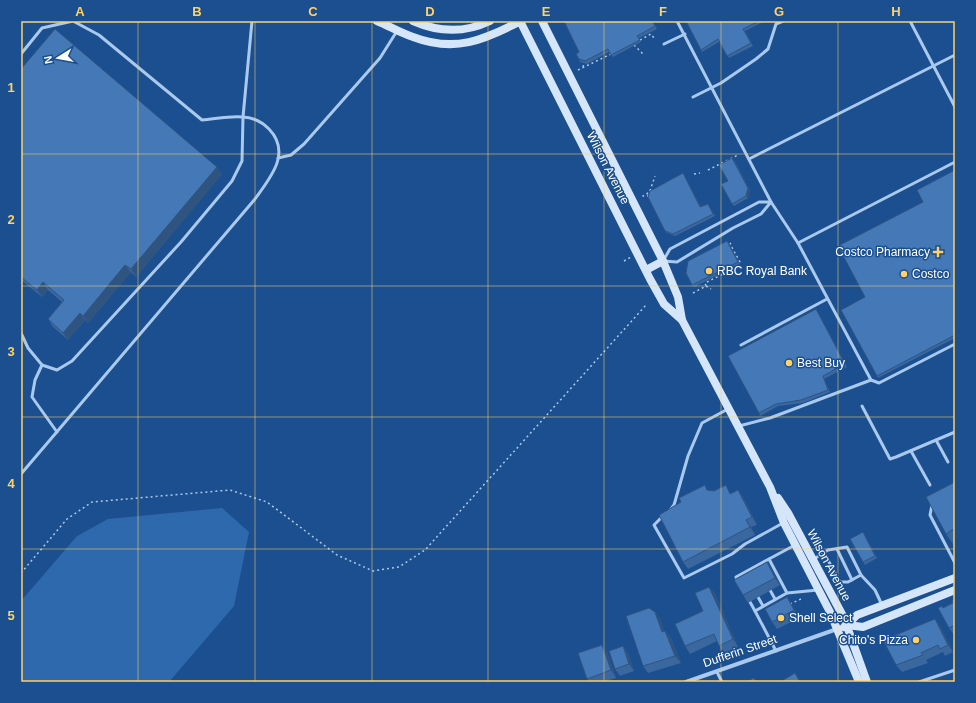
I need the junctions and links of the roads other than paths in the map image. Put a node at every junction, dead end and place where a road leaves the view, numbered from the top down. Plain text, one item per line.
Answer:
1 (252, 21) edge
2 (377, 21) edge
3 (413, 21) edge
4 (490, 21) edge
5 (521, 21) edge
6 (542, 21) edge
7 (678, 21) edge
8 (783, 21) edge
9 (910, 21) edge
10 (389, 23) edge
11 (398, 30) junction
12 (685, 34) junction
13 (664, 44) dead end
14 (21, 54) edge
15 (955, 55) edge
16 (934, 66) junction
17 (712, 88) junction
18 (693, 97) dead end
19 (955, 107) edge
20 (243, 116) junction
21 (278, 158) junction
22 (749, 159) junction
23 (955, 162) edge
24 (771, 202) junction
25 (798, 244) junction
26 (663, 261) junction
27 (646, 270) junction
28 (827, 299) junction
29 (682, 320) junction
30 (21, 333) edge
31 (955, 344) edge
32 (741, 345) dead end
33 (42, 365) junction
34 (871, 380) junction
35 (862, 406) dead end
36 (729, 409) junction
37 (738, 426) junction
38 (57, 432) junction
39 (955, 432) edge
40 (936, 440) junction
41 (911, 451) junction
42 (948, 462) dead end
43 (21, 474) edge
44 (930, 485) dead end
45 (770, 487) junction
46 (932, 504) edge
47 (784, 522) junction
48 (795, 545) junction
49 (837, 549) junction
50 (824, 553) junction
51 (770, 560) junction
52 (813, 560) junction
53 (955, 563) edge
54 (758, 566) junction
55 (760, 570) edge
56 (745, 572) junction
57 (861, 576) junction
58 (748, 577) edge
59 (955, 578) edge
60 (852, 580) junction
61 (741, 586) edge
62 (770, 590) dead end
63 (819, 590) junction
64 (955, 590) edge
65 (787, 593) junction
66 (758, 597) dead end
67 (775, 599) junction
68 (750, 602) dead end
69 (882, 605) junction
70 (763, 606) junction
71 (755, 611) junction
72 (847, 626) junction
73 (838, 629) junction
74 (776, 651) junction
75 (955, 670) edge
76 (717, 672) junction
77 (686, 682) edge
78 (722, 682) edge
79 (859, 682) edge
80 (867, 682) edge
81 (919, 682) edge

1 - 20 lane
2 - 10 main road
3 - 4 main road
5 - 11 main road
5 - 27 main road, Wilson Avenue
6 - 26 main road, Wilson Avenue
7 - 12 lane
8 - 17 lane
9 - 16 lane
10 - 11 main road
11 - 21 lane
12 - 13 lane
12 - 17 lane
14 - 20 lane
15 - 16 lane
16 - 19 lane
16 - 22 lane
17 - 18 lane
17 - 22 lane
20 - 21 lane
20 - 33 lane
21 - 38 lane
22 - 24 lane
23 - 25 lane
24 - 25 lane
24 - 26 lane
24 - 26 lane
25 - 28 lane
26 - 27 main road
26 - 29 main road, Wilson Avenue
27 - 29 main road, Wilson Avenue
28 - 32 lane
28 - 34 lane
29 - 36 main road, Wilson Avenue
30 - 33 lane
31 - 34 lane
33 - 38 lane
34 - 37 lane
35 - 41 lane
36 - 37 main road, Wilson Avenue
36 - 47 lane
37 - 45 main road, Wilson Avenue
38 - 43 lane
39 - 40 lane
40 - 41 lane
40 - 42 lane
41 - 44 lane
45 - 47 main road, Wilson Avenue
45 - 52 main road, Wilson Avenue
46 - 53 lane
47 - 48 main road, Wilson Avenue
48 - 51 lane
48 - 63 main road, Wilson Avenue
49 - 50 lane
49 - 57 lane
49 - 60 lane
50 - 52 lane
50 - 60 lane
51 - 54 lane
51 - 65 lane
52 - 72 main road, Wilson Avenue
54 - 55 lane
54 - 56 lane
56 - 58 lane
56 - 61 lane
57 - 60 lane
57 - 69 lane
59 - 69 main road, Dufferin Street
62 - 67 lane
63 - 65 lane
63 - 73 main road, Wilson Avenue
64 - 72 main road, Dufferin Street
65 - 67 lane
66 - 70 lane
67 - 70 lane
68 - 71 lane
69 - 72 main road, Dufferin Street
70 - 71 lane
71 - 74 lane
72 - 73 main road, Dufferin Street
72 - 80 main road, Wilson Avenue
73 - 74 street, Dufferin Street
73 - 79 main road, Wilson Avenue
74 - 76 street, Dufferin Street
75 - 81 lane
76 - 77 street, Dufferin Street
76 - 78 lane

